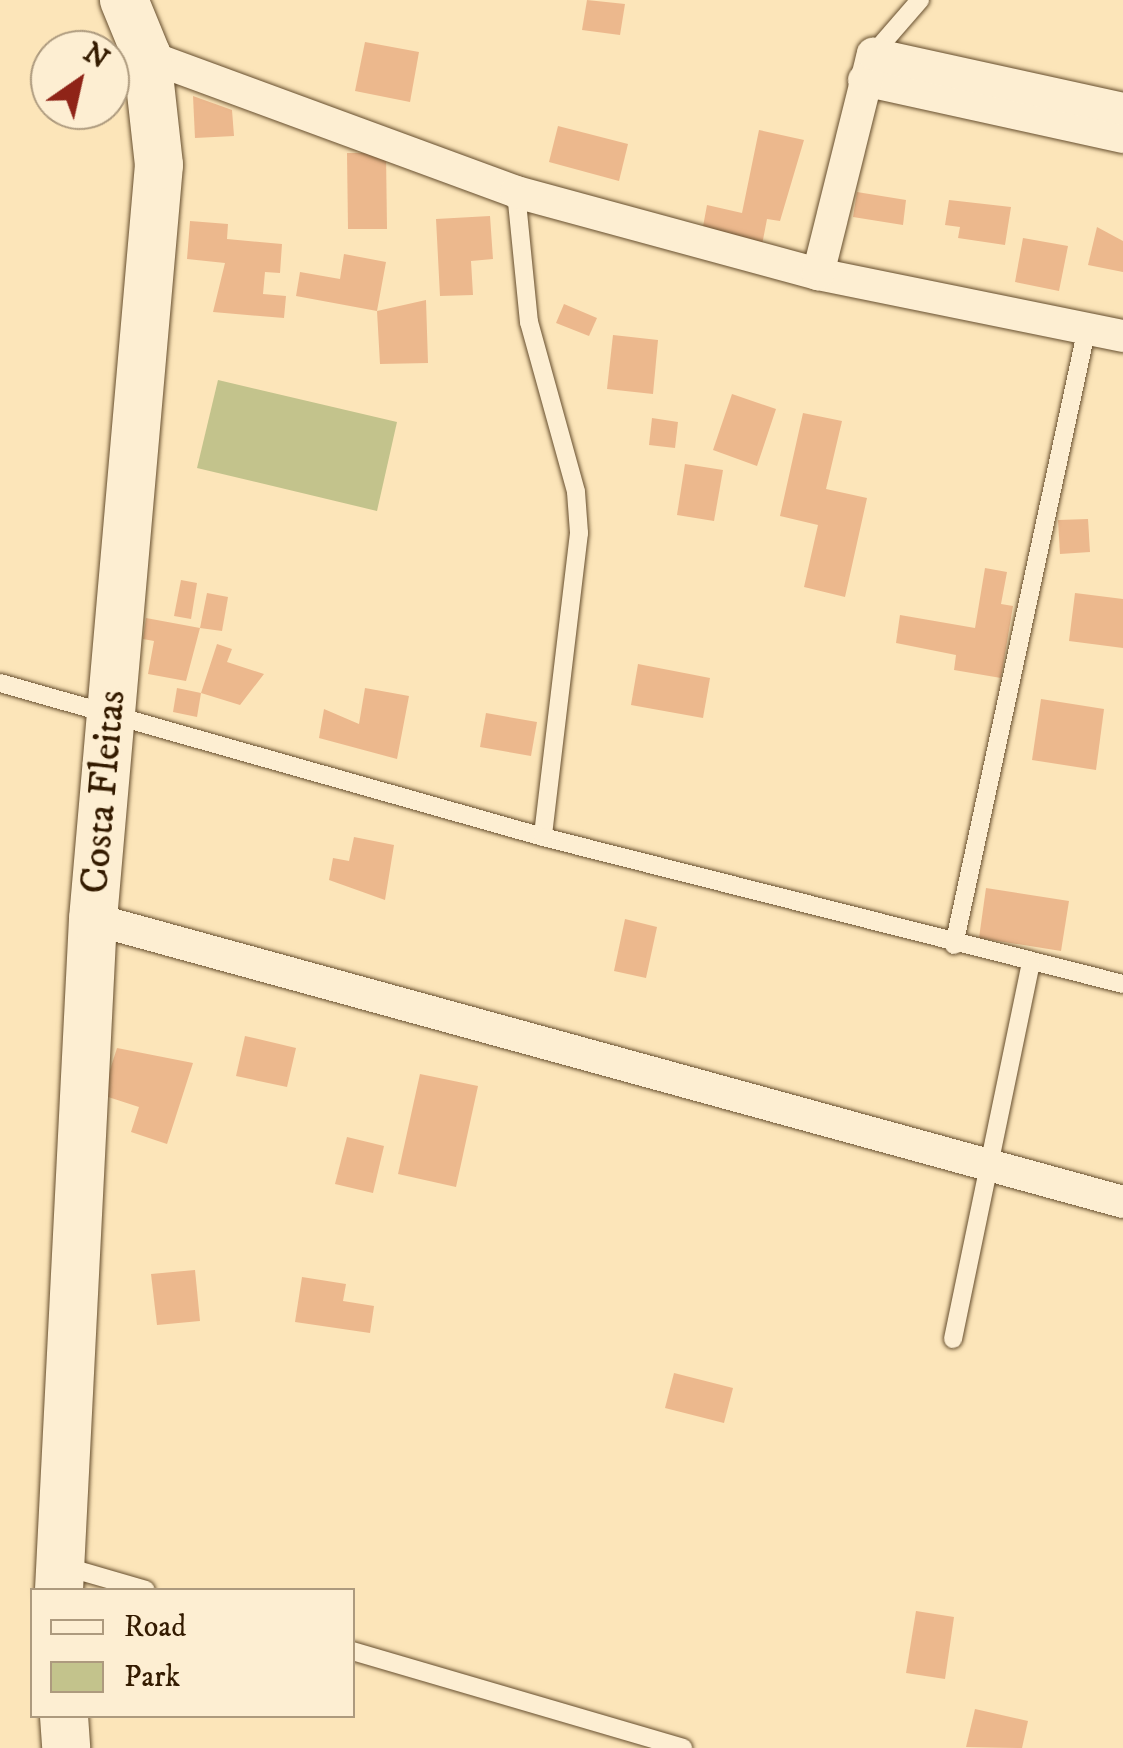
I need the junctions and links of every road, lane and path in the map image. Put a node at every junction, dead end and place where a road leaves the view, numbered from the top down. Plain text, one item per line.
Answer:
1 (124, 0) edge
2 (920, 0) edge
3 (148, 56) junction
4 (868, 67) junction
5 (1123, 109) edge
6 (1123, 137) edge
7 (516, 192) junction
8 (818, 274) junction
9 (1087, 328) junction
10 (1123, 336) edge
11 (0, 683) edge
12 (110, 717) junction
13 (544, 837) junction
14 (93, 919) junction
15 (954, 945) junction
16 (1032, 964) junction
17 (1123, 984) edge
18 (988, 1170) junction
19 (1123, 1202) edge
20 (954, 1339) dead end
21 (58, 1578) edge
22 (131, 1588) edge
23 (355, 1652) edge
24 (64, 1718) edge
25 (66, 1748) edge
26 (683, 1748) edge

1 - 3 main road, Costa Fleitas
2 - 4 lane
3 - 7 street
3 - 12 main road, Costa Fleitas
4 - 5 street
4 - 6 street
4 - 8 street
7 - 8 street
7 - 13 lane
8 - 9 street
9 - 10 street
9 - 15 lane
11 - 12 lane
12 - 13 lane
12 - 14 main road, Costa Fleitas
13 - 15 lane
14 - 18 street
14 - 21 main road, Costa Fleitas
15 - 16 lane
16 - 17 lane
16 - 18 lane
18 - 19 street
18 - 20 lane
21 - 22 lane
23 - 26 lane
24 - 25 main road

